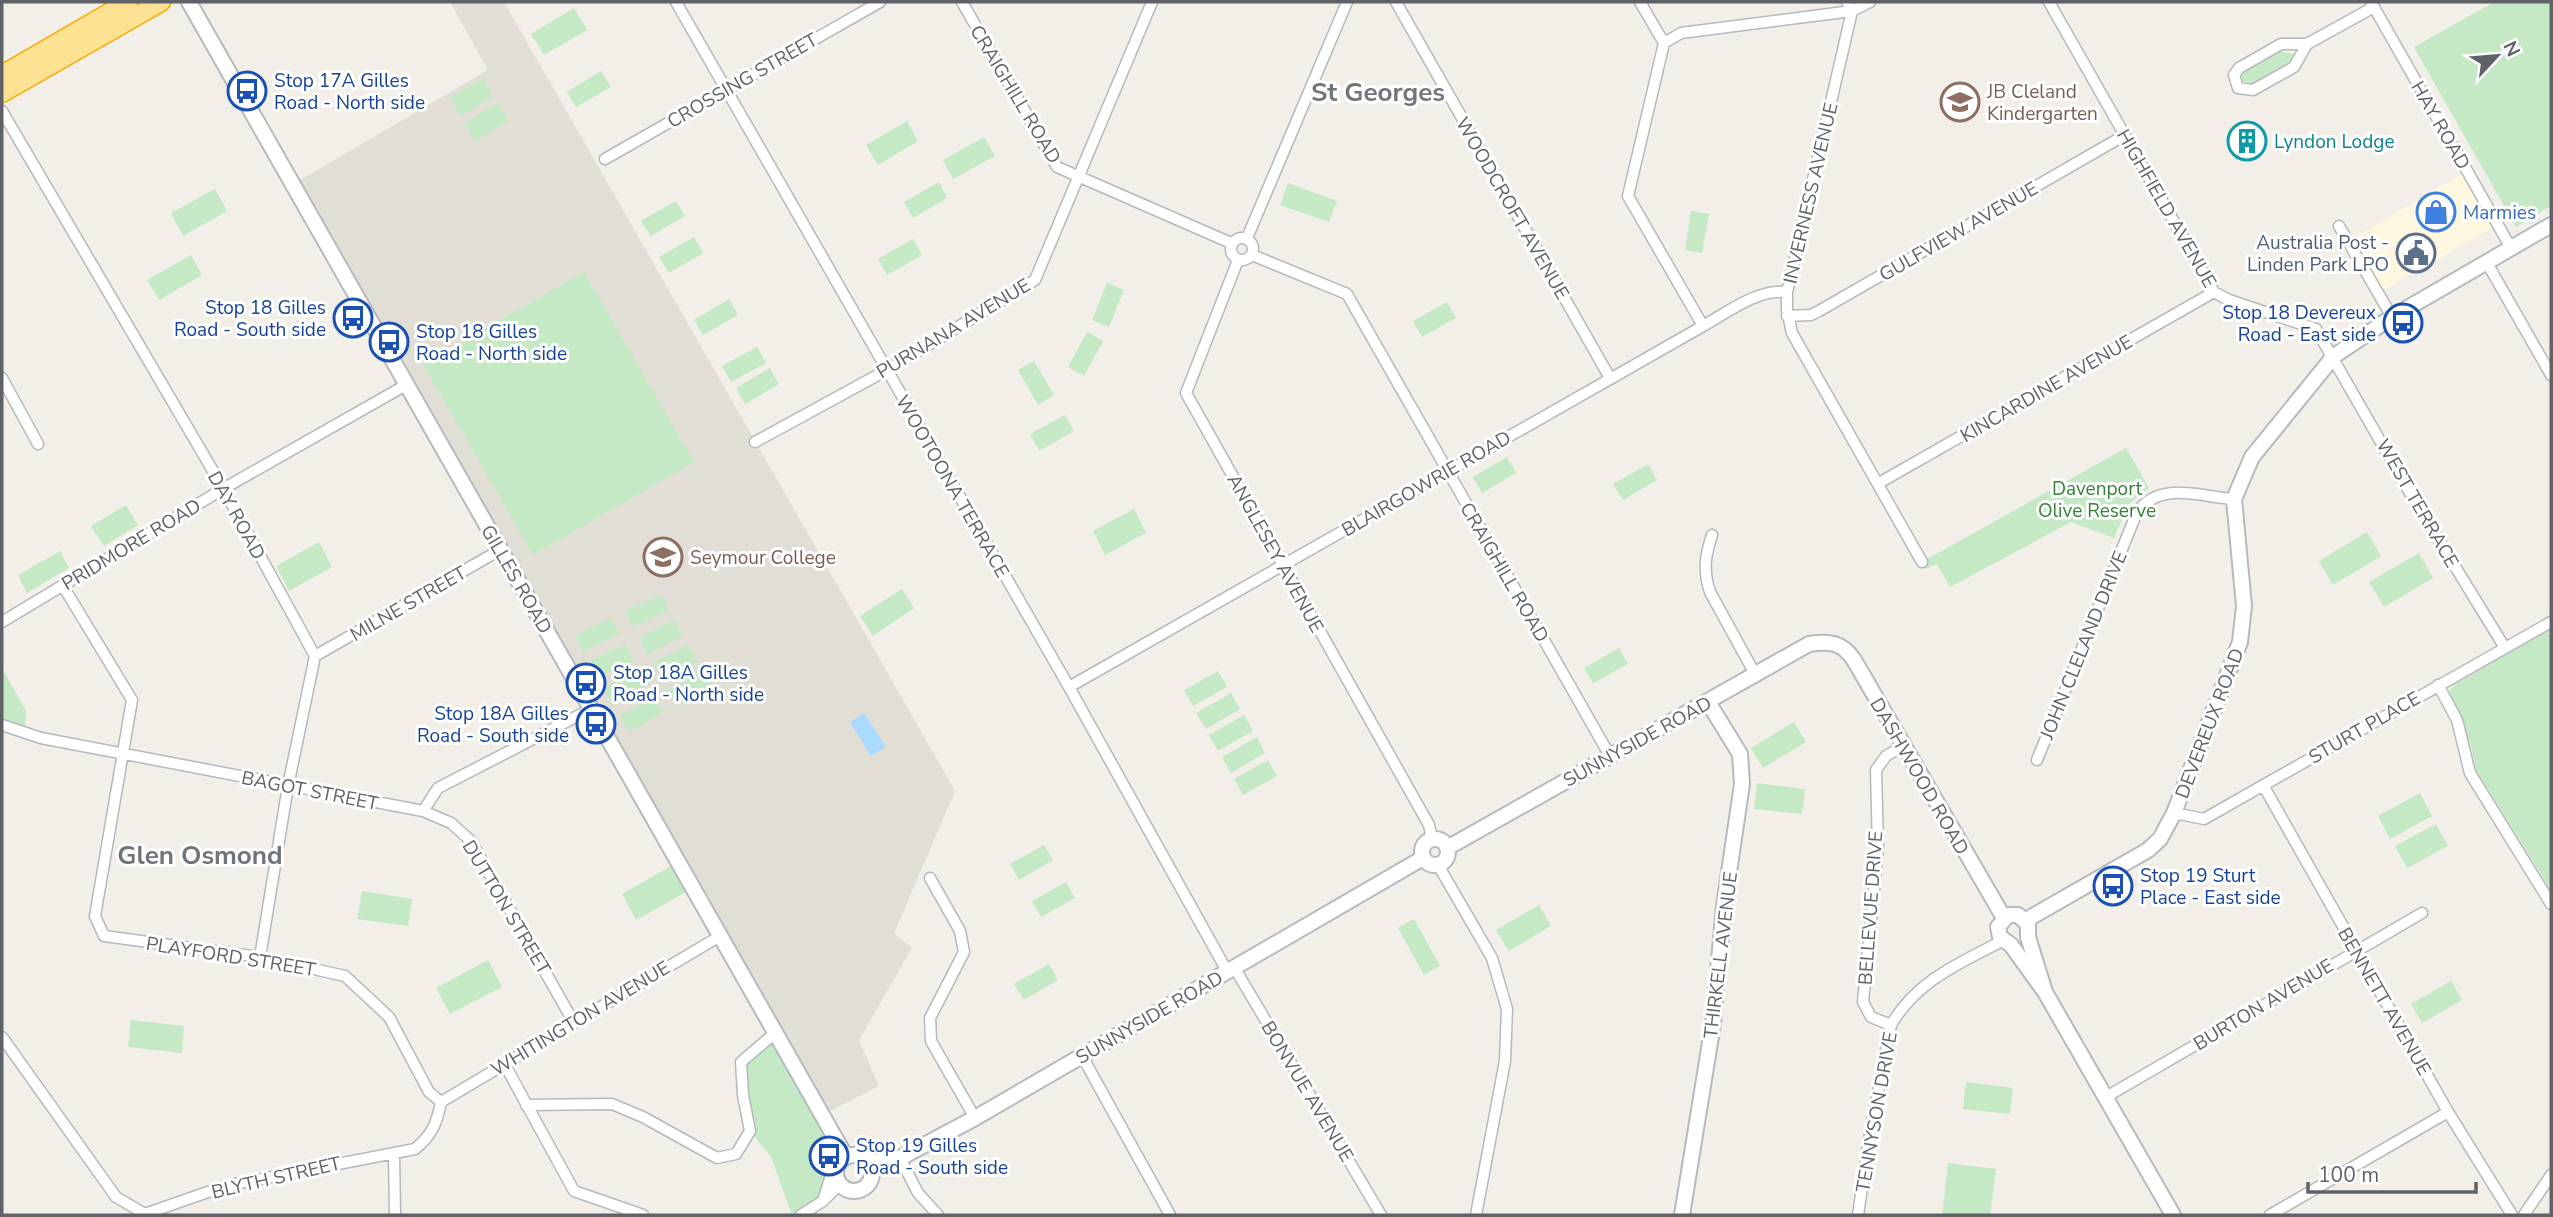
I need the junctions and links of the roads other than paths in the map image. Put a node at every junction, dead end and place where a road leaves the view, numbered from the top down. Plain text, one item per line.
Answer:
1 (128, 2) edge
2 (161, 2) edge
3 (189, 2) edge
4 (676, 2) edge
5 (880, 2) edge
6 (962, 2) edge
7 (1152, 2) edge
8 (1347, 2) edge
9 (1396, 2) edge
10 (1640, 2) edge
11 (1870, 2) edge
12 (2049, 2) edge
13 (2372, 4) edge
14 (1850, 6) edge
15 (1664, 43) junction
16 (2307, 44) junction
17 (2, 75) edge
18 (726, 90) junction
19 (2, 93) edge
20 (2, 111) edge
21 (2125, 135) junction
22 (605, 159) dead end
23 (1077, 178) junction
24 (2551, 225) edge
25 (2339, 226) dead end
26 (1247, 239) junction
27 (1231, 243) junction
28 (2511, 248) junction
29 (1252, 255) junction
30 (1238, 260) junction
31 (2487, 263) junction
32 (1787, 292) junction
33 (2214, 292) junction
34 (1787, 316) junction
35 (2392, 317) junction
36 (1703, 326) junction
37 (2334, 356) junction
38 (887, 370) junction
39 (2551, 375) edge
40 (2, 378) edge
41 (1610, 378) junction
42 (406, 385) junction
43 (755, 442) dead end
44 (38, 444) dead end
45 (1447, 470) junction
46 (1879, 483) junction
47 (223, 488) junction
48 (2234, 499) junction
49 (1712, 536) dead end
50 (500, 550) junction
51 (1922, 562) dead end
52 (1283, 565) junction
53 (63, 586) junction
54 (2, 622) edge
55 (2551, 622) edge
56 (1830, 641) joint
57 (2505, 648) junction
58 (315, 656) junction
59 (1755, 674) junction
60 (2438, 685) junction
61 (1069, 687) junction
62 (1708, 702) junction
63 (591, 709) junction
64 (2, 725) edge
65 (1903, 746) junction
66 (123, 753) junction
67 (1610, 756) junction
68 (2037, 760) dead end
69 (2263, 785) junction
70 (288, 786) junction
71 (423, 811) junction
72 (2174, 813) junction
73 (1432, 839) junction
74 (1447, 848) junction
75 (1423, 858) junction
76 (1438, 865) junction
77 (930, 878) dead end
78 (2551, 904) edge
79 (2422, 913) dead end
80 (2004, 918) junction
81 (2026, 920) junction
82 (720, 936) junction
83 (2028, 937) junction
84 (2007, 943) junction
85 (2356, 949) junction
86 (260, 957) junction
87 (1231, 969) junction
88 (2045, 992) junction
89 (573, 1021) junction
90 (1891, 1025) junction
91 (775, 1033) junction
92 (2, 1037) edge
93 (1082, 1056) junction
94 (505, 1065) junction
95 (2106, 1097) junction
96 (441, 1102) junction
97 (526, 1105) junction
98 (2448, 1112) junction
99 (975, 1118) junction
100 (834, 1136) junction
101 (394, 1154) junction
102 (846, 1157) junction
103 (900, 1158) junction
104 (869, 1163) junction
105 (2551, 1175) edge
106 (840, 1184) junction
107 (823, 1201) junction
108 (395, 1215) edge
109 (643, 1215) edge
110 (801, 1215) edge
111 (939, 1215) edge
112 (1170, 1215) edge
113 (1381, 1215) edge
114 (1476, 1215) edge
115 (1682, 1215) edge
116 (1858, 1215) edge
117 (2173, 1215) edge
118 (2270, 1215) edge
119 (2512, 1215) edge
120 (2524, 1215) edge

1 - 17 highway
2 - 19 highway
3 - 42 street, GILLES ROAD
4 - 18 street, WOOTOONA TERRACE
5 - 18 street, CROSSING STREET
6 - 23 street, CRAIGHILL ROAD
7 - 23 street, PURNANA AVENUE
8 - 26 street
9 - 41 street, WOODCROFT AVENUE
10 - 15 street
11 - 14 street
12 - 21 street, HIGHFIELD AVENUE
13 - 16 street
13 - 28 street, HAY ROAD
14 - 15 street
14 - 32 street, INVERNESS AVENUE
15 - 36 street
16 - 16 street
18 - 22 street, CROSSING STREET
18 - 38 street, WOOTOONA TERRACE
20 - 47 street, DAY ROAD
21 - 33 street, HIGHFIELD AVENUE
21 - 34 street, GULFVIEW AVENUE
23 - 27 street, CRAIGHILL ROAD
23 - 38 street, PURNANA AVENUE
24 - 28 street, DEVEREUX ROAD
25 - 35 street
26 - 27 street
26 - 29 street
27 - 30 street
28 - 31 street, DEVEREUX ROAD
29 - 30 street
29 - 45 street, CRAIGHILL ROAD
30 - 52 street, ANGLESEY AVENUE
31 - 35 street, DEVEREUX ROAD
31 - 39 street
32 - 34 street, INVERNESS AVENUE
32 - 36 street, BLAIRGOWRIE ROAD
33 - 37 street, HIGHFIELD AVENUE
33 - 46 street, KINCARDINE AVENUE
34 - 46 street, INVERNESS AVENUE
35 - 37 street, DEVEREUX ROAD
36 - 41 street, BLAIRGOWRIE ROAD
37 - 48 street, DEVEREUX ROAD
37 - 57 street, WEST TERRACE
38 - 43 street, PURNANA AVENUE
38 - 61 street, WOOTOONA TERRACE
40 - 44 street
41 - 45 street, BLAIRGOWRIE ROAD
42 - 47 street, PRIDMORE ROAD
42 - 50 street, GILLES ROAD
45 - 52 street, BLAIRGOWRIE ROAD
45 - 67 street, CRAIGHILL ROAD
46 - 51 street, INVERNESS AVENUE
47 - 53 street, PRIDMORE ROAD
47 - 58 street, DAY ROAD
48 - 68 street, JOHN CLELAND DRIVE
48 - 72 street, DEVEREUX ROAD
49 - 59 street
50 - 58 street, MILNE STREET
50 - 63 street, GILLES ROAD
52 - 61 street, BLAIRGOWRIE ROAD
52 - 73 street, ANGLESEY AVENUE
53 - 54 street, PRIDMORE ROAD
53 - 66 street
55 - 57 street, STURT PLACE
56 - 59 street, SUNNYSIDE ROAD
56 - 65 street, DASHWOOD ROAD
57 - 60 street, STURT PLACE
58 - 70 street
59 - 62 street, SUNNYSIDE ROAD
60 - 69 street, STURT PLACE
60 - 78 street
61 - 87 street, WOOTOONA TERRACE
62 - 67 street, SUNNYSIDE ROAD
62 - 115 street, THIRKELL AVENUE
63 - 71 street
63 - 82 street, GILLES ROAD
64 - 66 street, BAGOT STREET
65 - 80 street, DASHWOOD ROAD
65 - 90 street, BELLEVUE DRIVE
66 - 70 street, BAGOT STREET
66 - 86 street, PLAYFORD STREET
67 - 74 street, SUNNYSIDE ROAD
69 - 72 street, STURT PLACE
69 - 85 street, BENNETT AVENUE
70 - 71 street, BAGOT STREET
70 - 86 street
71 - 89 street, DUTTON STREET
72 - 81 street, DEVEREUX ROAD
73 - 74 street
73 - 75 street
74 - 76 street
75 - 76 street
75 - 87 street, SUNNYSIDE ROAD
76 - 114 street
77 - 99 street
79 - 85 street, BURTON AVENUE
80 - 81 street
80 - 84 street
81 - 83 street
82 - 89 street, WHITINGTON AVENUE
82 - 91 street, GILLES ROAD
83 - 84 street
83 - 88 street
84 - 88 street
84 - 90 street, TENNYSON DRIVE
85 - 95 street, BURTON AVENUE
85 - 98 street, BENNETT AVENUE
86 - 96 street, PLAYFORD STREET
87 - 93 street, SUNNYSIDE ROAD
87 - 113 street, BONVUE AVENUE
88 - 95 street
89 - 94 street, WHITINGTON AVENUE
90 - 116 street, TENNYSON DRIVE
91 - 97 street
91 - 100 street, GILLES ROAD
92 - 101 street, BLYTH STREET
93 - 99 street, SUNNYSIDE ROAD
93 - 112 street
94 - 96 street, WHITINGTON AVENUE
94 - 97 street
95 - 117 street
96 - 101 street, BLYTH STREET
97 - 109 street
98 - 118 street
98 - 119 street, BENNETT AVENUE
99 - 103 street, SUNNYSIDE ROAD
100 - 102 street, GILLES ROAD
100 - 107 street
101 - 108 street
102 - 104 street
102 - 106 street
103 - 104 street, SUNNYSIDE ROAD
103 - 111 street
104 - 106 street
105 - 120 street
106 - 107 street
107 - 110 street

